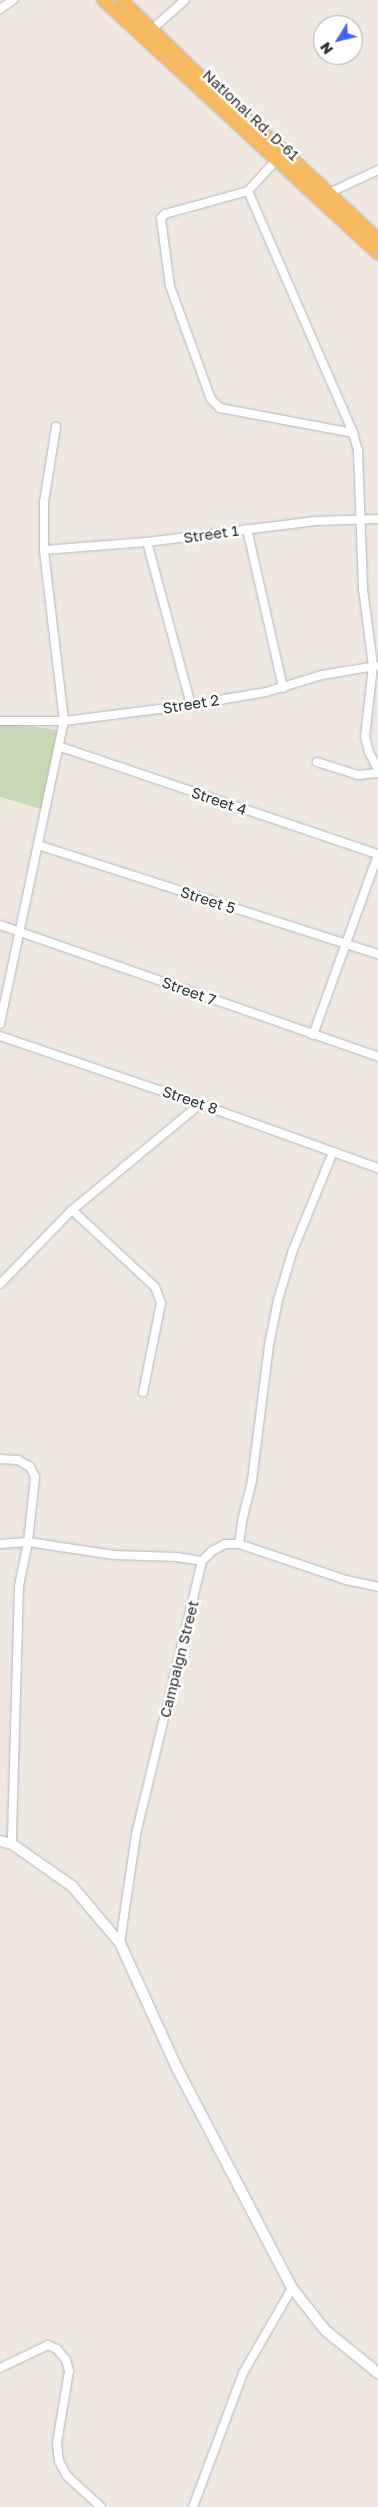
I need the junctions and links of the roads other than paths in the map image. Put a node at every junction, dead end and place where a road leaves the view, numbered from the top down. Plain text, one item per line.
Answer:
1 (13, 0) edge
2 (103, 0) edge
3 (122, 0) edge
4 (185, 0) edge
5 (0, 9) edge
6 (151, 30) junction
7 (280, 156) junction
8 (378, 170) edge
9 (248, 191) junction
10 (330, 193) junction
11 (378, 239) edge
12 (378, 254) edge
13 (56, 427) dead end
14 (353, 433) junction
15 (359, 519) junction
16 (378, 519) edge
17 (248, 529) junction
18 (147, 542) junction
19 (44, 550) junction
20 (375, 666) edge
21 (283, 688) junction
22 (191, 705) junction
23 (0, 721) edge
24 (64, 721) junction
25 (60, 747) junction
26 (317, 762) dead end
27 (378, 772) edge
28 (38, 845) junction
29 (378, 854) edge
30 (0, 925) edge
31 (20, 932) junction
32 (344, 943) junction
33 (378, 954) edge
34 (0, 1024) edge
35 (313, 1035) junction
36 (0, 1036) edge
37 (378, 1056) edge
38 (200, 1104) junction
39 (333, 1152) junction
40 (378, 1168) edge
41 (72, 1210) junction
42 (0, 1284) edge
43 (143, 1392) dead end
44 (0, 1459) edge
45 (28, 1542) junction
46 (0, 1544) edge
47 (239, 1544) junction
48 (202, 1561) junction
49 (378, 1587) edge
50 (0, 1840) edge
51 (12, 1844) junction
52 (120, 1943) junction
53 (292, 2288) junction
54 (0, 2368) edge
55 (378, 2373) edge
56 (101, 2507) edge
57 (193, 2507) edge

1 - 5 street
2 - 7 highway, National Rd. D-61
3 - 6 highway, National Rd. D-61
4 - 6 street
6 - 7 highway, National Rd. D-61
7 - 9 street
7 - 10 highway, National Rd. D-61
7 - 12 highway, National Rd. D-61
8 - 10 street
9 - 14 street
9 - 14 street
10 - 11 highway, National Rd. D-61
13 - 19 street
14 - 15 street
15 - 16 street, Street 1
15 - 17 street, Street 1
15 - 20 street
17 - 18 street, Street 1
17 - 21 street
18 - 19 street, Street 1
18 - 22 street
19 - 24 street
20 - 21 street, Street 2
20 - 27 street
21 - 22 street, Street 2
22 - 24 street, Street 2
23 - 24 street, Street 2
24 - 25 street
25 - 28 street
25 - 29 street, Street 4
26 - 27 street
28 - 31 street
28 - 32 street, Street 5
29 - 32 street
30 - 31 street, Street 7
31 - 34 street
31 - 35 street, Street 7
32 - 33 street, Street 5
32 - 35 street
35 - 37 street, Street 7
36 - 38 street, Street 8
38 - 39 street, Street 8
38 - 41 street
39 - 40 street, Street 8
39 - 47 street
41 - 42 street
41 - 43 street
44 - 45 street
45 - 46 street
45 - 48 street
45 - 51 street
47 - 48 street
47 - 49 street
48 - 52 street, Campaign Street
50 - 51 street
51 - 52 street
52 - 53 street
53 - 55 street
53 - 57 street
54 - 56 street

